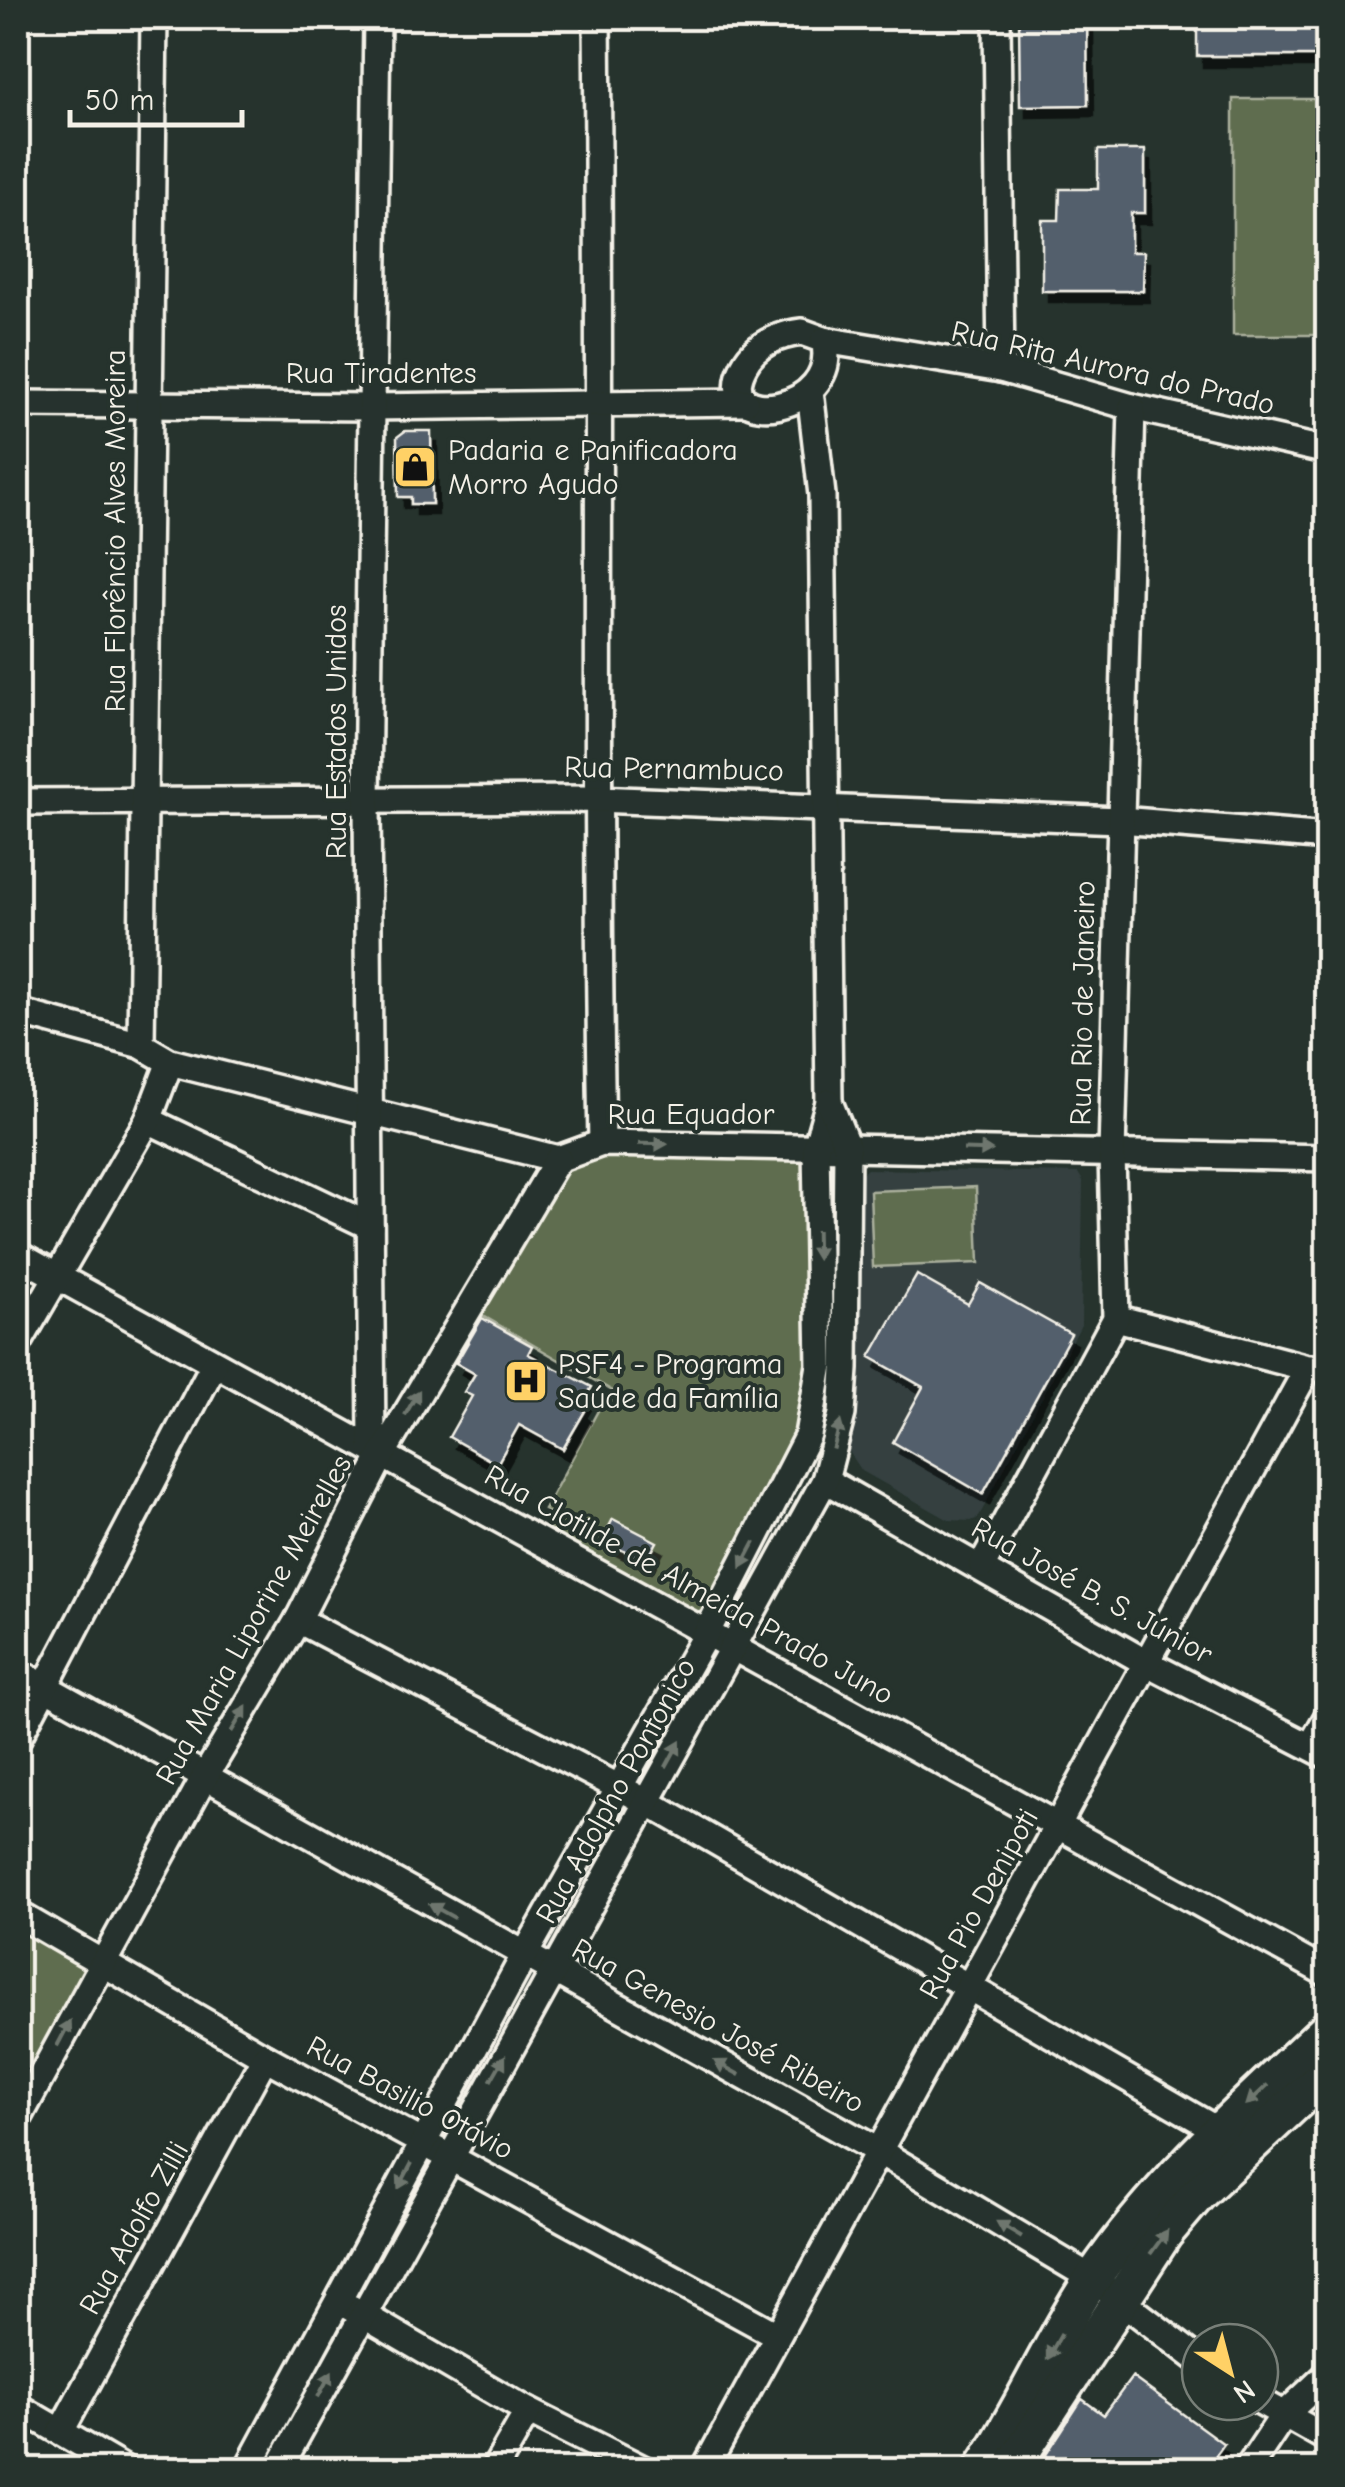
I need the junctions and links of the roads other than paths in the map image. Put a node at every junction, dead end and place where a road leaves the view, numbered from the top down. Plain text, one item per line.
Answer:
1 (154, 18) edge
2 (378, 18) edge
3 (598, 18) edge
4 (997, 18) edge
5 (824, 340) junction
6 (1001, 369) junction
7 (810, 391) junction
8 (745, 402) junction
9 (148, 403) junction
10 (18, 404) edge
11 (601, 404) junction
12 (371, 407) junction
13 (1132, 407) junction
14 (1328, 452) edge
15 (596, 799) junction
16 (367, 800) junction
17 (18, 802) edge
18 (146, 803) junction
19 (823, 806) junction
20 (1120, 820) junction
21 (1328, 837) edge
22 (18, 1012) edge
23 (142, 1045) junction
24 (170, 1062) junction
25 (830, 1102) junction
26 (368, 1112) junction
27 (148, 1120) junction
28 (602, 1143) junction
29 (846, 1147) junction
30 (816, 1148) junction
31 (1112, 1154) junction
32 (558, 1158) junction
33 (1328, 1158) edge
34 (370, 1226) junction
35 (18, 1255) edge
36 (55, 1276) junction
37 (1116, 1318) junction
38 (18, 1344) edge
39 (213, 1366) junction
40 (1318, 1368) edge
41 (378, 1450) junction
42 (825, 1480) junction
43 (982, 1566) junction
44 (298, 1620) junction
45 (708, 1632) junction
46 (732, 1648) junction
47 (1145, 1662) junction
48 (18, 1672) edge
49 (46, 1687) junction
50 (1328, 1716) edge
51 (18, 1738) edge
52 (1319, 1751) edge
53 (204, 1778) junction
54 (619, 1788) junction
55 (647, 1802) junction
56 (1062, 1825) junction
57 (577, 1869) junction
58 (604, 1885) junction
59 (18, 1914) edge
60 (524, 1956) junction
61 (102, 1964) junction
62 (552, 1973) junction
63 (1328, 1974) edge
64 (969, 1986) junction
65 (1328, 2028) edge
66 (265, 2057) junction
67 (1328, 2072) edge
68 (18, 2119) edge
69 (1219, 2131) junction
70 (424, 2140) junction
71 (880, 2152) junction
72 (448, 2154) junction
73 (1106, 2290) junction
74 (337, 2301) junction
75 (363, 2314) junction
76 (775, 2334) junction
77 (1180, 2345) edge
78 (1328, 2374) edge
79 (18, 2408) edge
80 (528, 2411) junction
81 (1280, 2414) edge
82 (1283, 2416) junction
83 (62, 2432) junction
84 (1328, 2439) edge
85 (126, 2470) edge
86 (246, 2470) edge
87 (278, 2470) edge
88 (494, 2470) edge
89 (645, 2470) edge
90 (704, 2470) edge
91 (982, 2470) edge
92 (1010, 2470) edge
93 (1247, 2470) edge

1 - 9 street, Rua Florêncio Alves Moreira
2 - 12 street, Rua Estados Unidos
3 - 11 street
4 - 6 street
5 - 6 street, Rua Rita Aurora do Prado
5 - 7 street
5 - 8 street
6 - 13 street, Rua Rita Aurora do Prado
7 - 8 street
7 - 19 street, Rua Adolpho Pontonico
8 - 11 street, Rua Tiradentes
9 - 10 street, Rua Tiradentes
9 - 12 street, Rua Tiradentes
9 - 18 street, Rua Florêncio Alves Moreira
11 - 12 street, Rua Tiradentes
11 - 15 street
12 - 16 street, Rua Estados Unidos
13 - 14 street, Rua Rita Aurora do Prado
13 - 20 street, Rua Rio de Janeiro
15 - 16 street, Rua Pernambuco
15 - 19 street, Rua Pernambuco
15 - 28 street
16 - 18 street, Rua Pernambuco
16 - 26 street, Rua Estados Unidos
17 - 18 street, Rua Pernambuco
18 - 23 street, Rua Florêncio Alves Moreira
19 - 20 street, Rua Pernambuco
19 - 25 street, Rua Adolpho Pontonico
20 - 21 street, Rua Pernambuco
20 - 31 street, Rua Rio de Janeiro
22 - 23 street
23 - 24 street
24 - 26 street
24 - 27 street
25 - 29 street, Rua Adolpho Pontonico
25 - 30 street, Rua Adolpho Pontonico
26 - 32 street
26 - 34 street, Rua Estados Unidos
27 - 34 street
27 - 36 street
28 -> 30 street, Rua Equador
28 - 32 street, Rua Equador
29 - 30 street, Rua Equador
29 -> 31 street, Rua Equador
42 -> 29 street, Rua Adolpho Pontonico
30 -> 45 street, Rua Adolpho Pontonico
31 - 33 street, Rua Equador
31 - 37 street, Rua Rio de Janeiro
41 -> 32 street, Rua Maria Liporine Meirelles
34 - 41 street, Rua Estados Unidos
35 - 36 street, Rua Clotilde de Almeida Prado Juno
36 - 38 street
36 - 39 street, Rua Clotilde de Almeida Prado Juno
37 - 40 street
37 - 43 street, Rua Rio de Janeiro
39 - 41 street, Rua Clotilde de Almeida Prado Juno
39 - 49 street
40 - 47 street, Rua Pio Denipoti
41 - 44 street, Rua Maria Liporine Meirelles
41 - 45 street, Rua Clotilde de Almeida Prado Juno
42 - 43 street, Rua José B. S. Júnior
42 - 46 street, Rua Adolpho Pontonico
43 - 47 street, Rua José B. S. Júnior
53 -> 44 street, Rua Maria Liporine Meirelles
44 - 54 street
45 - 46 street, Rua Clotilde de Almeida Prado Juno
45 - 54 street, Rua Adolpho Pontonico
55 -> 46 street, Rua Adolpho Pontonico
46 - 56 street, Rua Clotilde de Almeida Prado Juno
47 - 52 street, Rua José B. S. Júnior
47 - 56 street, Rua Pio Denipoti
48 - 49 street, Rua Genesio José Ribeiro
49 - 51 street
49 - 53 street, Rua Genesio José Ribeiro
50 - 52 street
60 -> 53 street, Rua Genesio José Ribeiro
53 - 61 street, Rua Maria Liporine Meirelles
54 - 55 street
54 - 57 street, Rua Adolpho Pontonico
55 - 58 street, Rua Adolpho Pontonico
55 - 64 street
56 - 63 street, Rua Clotilde de Almeida Prado Juno
56 - 64 street, Rua Pio Denipoti
57 - 58 street
57 - 60 street, Rua Adolpho Pontonico
58 - 62 street, Rua Adolpho Pontonico
59 - 61 street, Rua Basilio Otávio
60 - 62 street, Rua Genesio José Ribeiro
60 - 70 street, Rua Adolpho Pontonico
61 - 66 street, Rua Basilio Otávio
68 -> 61 street, Rua Maria Liporine Meirelles
71 -> 62 street, Rua Genesio José Ribeiro
72 -> 62 street, Rua Adolpho Pontonico
64 - 69 street
64 - 71 street, Rua Pio Denipoti
65 -> 69 main road
66 - 70 street, Rua Basilio Otávio
66 - 83 street, Rua Adolfo Zilli
73 -> 67 main road
69 - 73 main road
70 - 72 street, Rua Basilio Otávio
70 -> 74 street, Rua Adolpho Pontonico
73 -> 71 street, Rua Genesio José Ribeiro
71 - 76 street, Rua Pio Denipoti
72 - 75 street, Rua Adolpho Pontonico
72 - 76 street, Rua Basilio Otávio
73 - 77 street, Rua Genesio José Ribeiro
73 -> 91 main road
73 - 92 main road
74 - 75 street
74 - 86 street, Rua Adolpho Pontonico
75 - 80 street
87 -> 75 street, Rua Adolpho Pontonico
76 - 90 street, Rua Pio Denipoti
78 - 82 street
79 - 83 street
80 - 88 street
80 - 89 street
81 - 82 street
82 - 84 street
82 - 93 street
83 - 85 street

